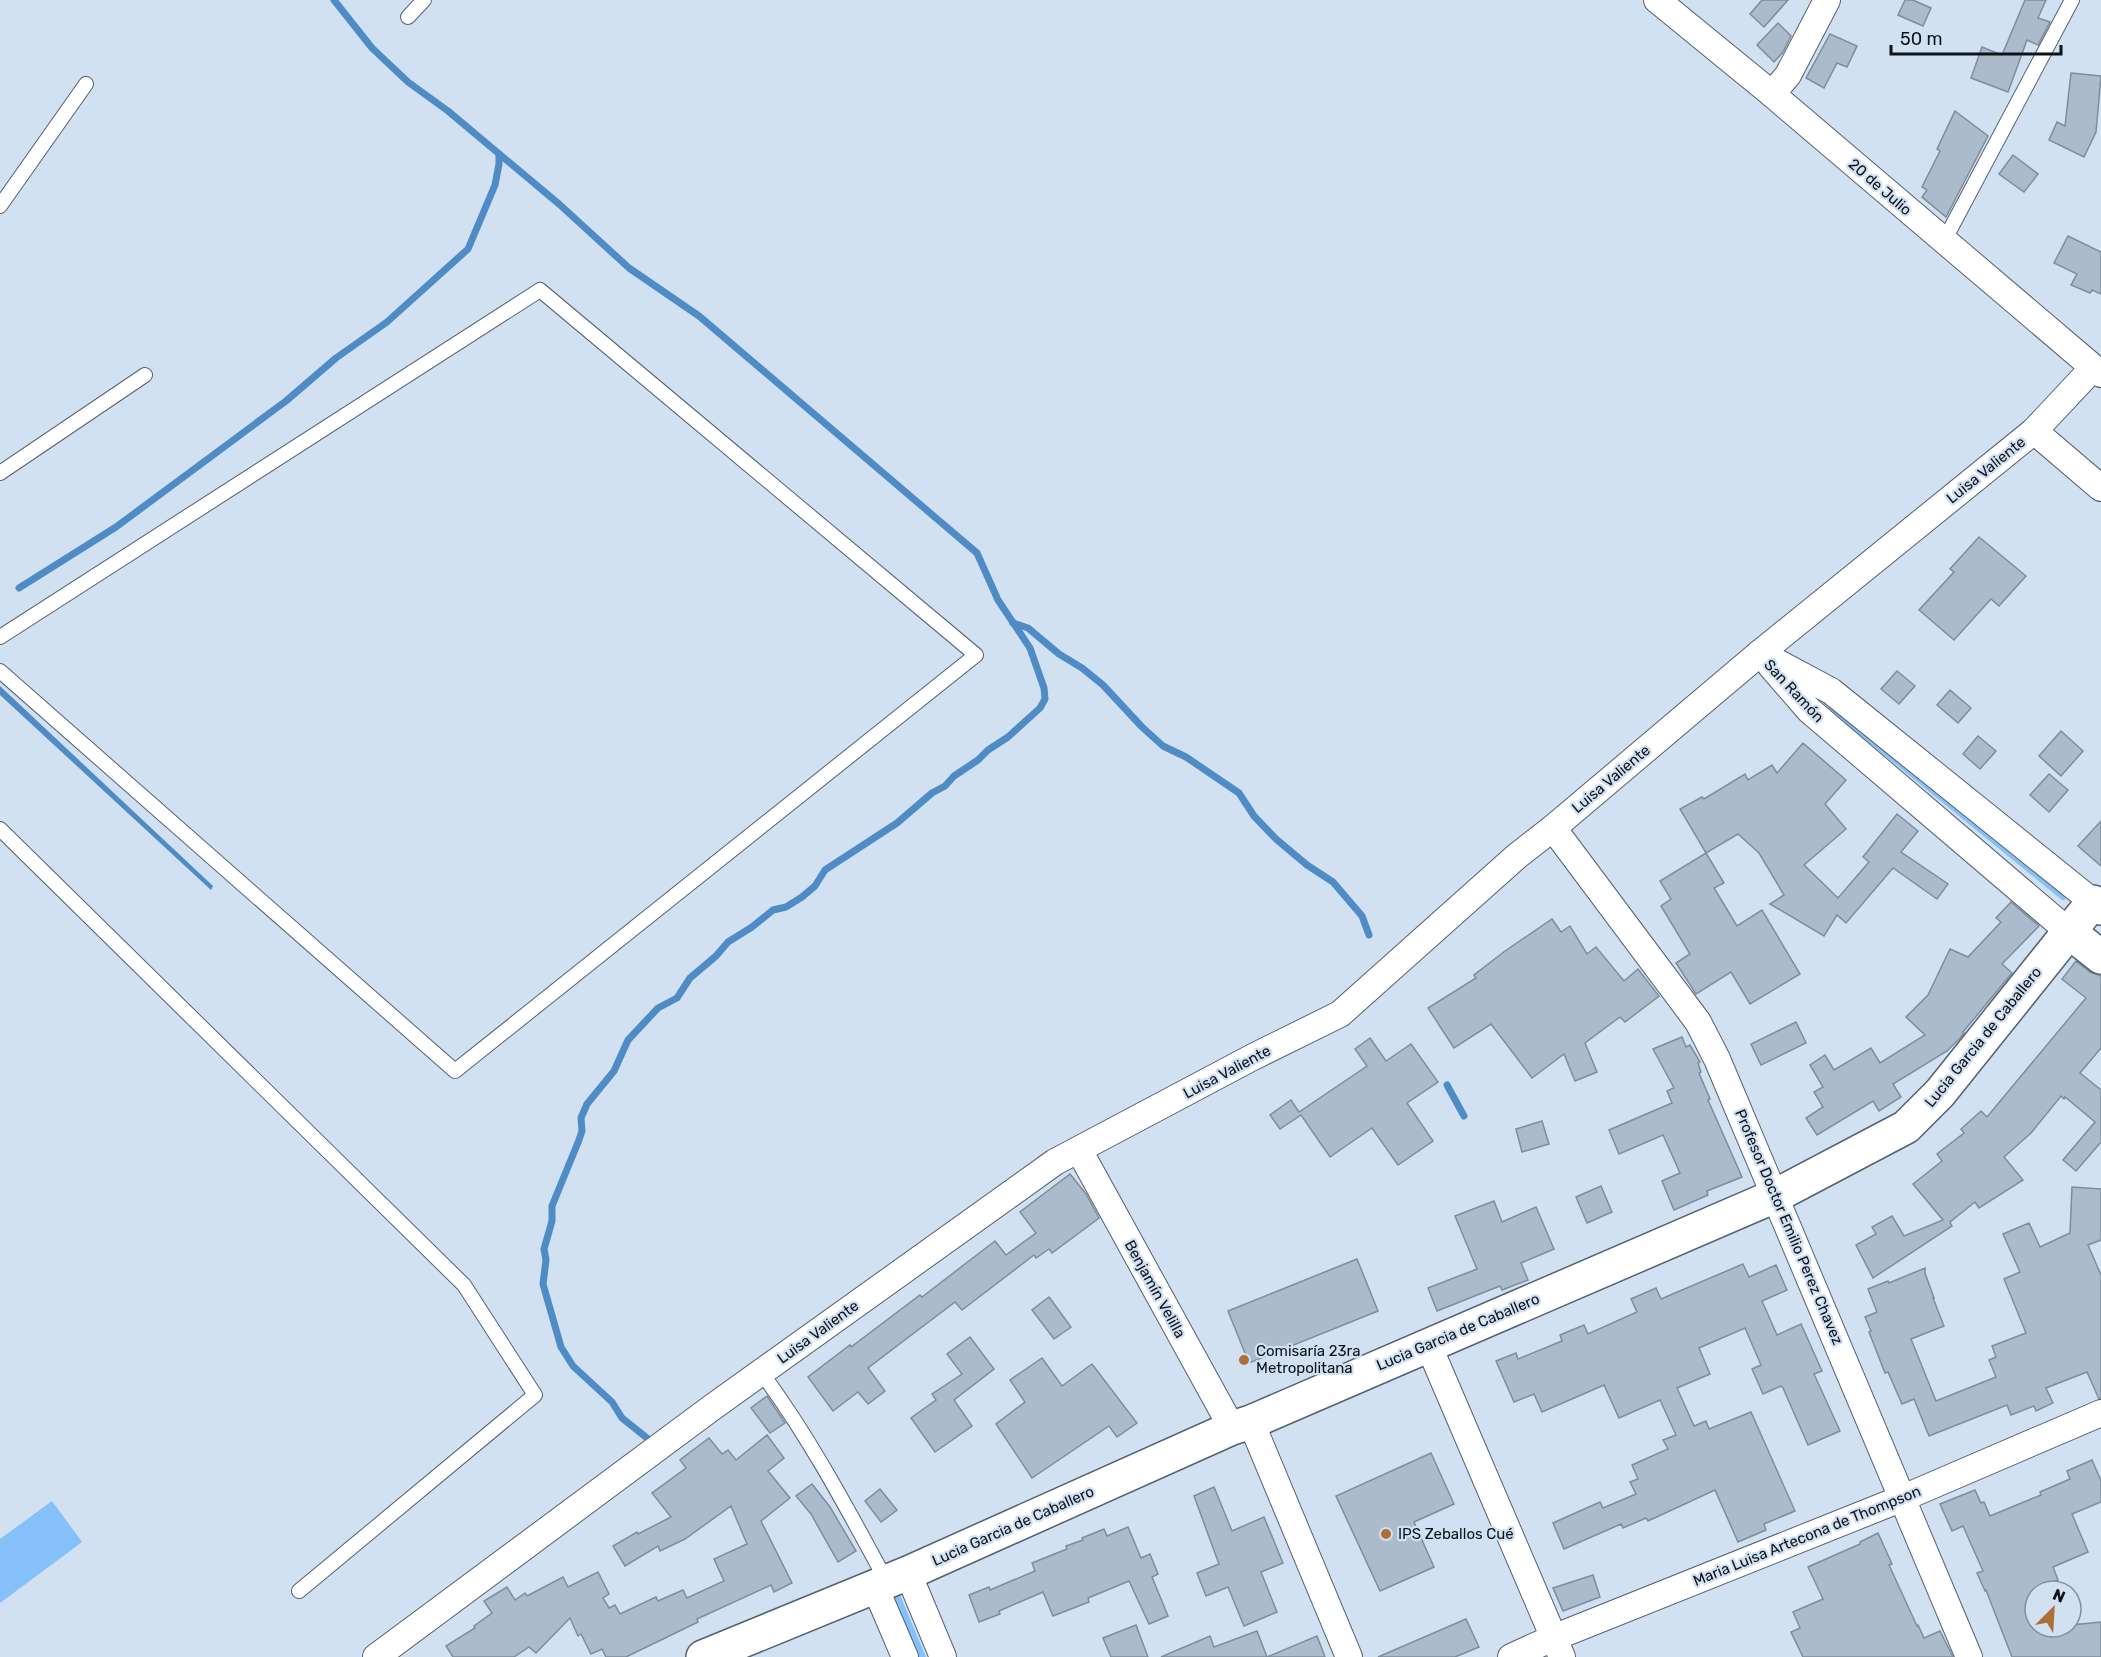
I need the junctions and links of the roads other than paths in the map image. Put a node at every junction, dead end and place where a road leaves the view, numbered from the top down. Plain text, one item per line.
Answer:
1 (424, 0) edge
2 (1657, 0) edge
3 (1827, 0) edge
4 (2072, 0) edge
5 (408, 17) dead end
6 (86, 84) dead end
7 (1772, 94) junction
8 (0, 206) edge
9 (1944, 242) junction
10 (2097, 371) edge
11 (145, 375) dead end
12 (2034, 431) junction
13 (0, 473) edge
14 (2101, 488) edge
15 (0, 637) edge
16 (1760, 653) junction
17 (0, 671) edge
18 (1553, 828) junction
19 (0, 829) edge
20 (2097, 905) edge
21 (2068, 931) junction
22 (2101, 957) edge
23 (1078, 1150) junction
24 (1775, 1196) junction
25 (1428, 1344) junction
26 (761, 1372) junction
27 (2101, 1413) edge
28 (1242, 1425) junction
29 (1903, 1498) junction
30 (890, 1581) junction
31 (299, 1592) dead end
32 (1558, 1648) edge
33 (376, 1657) edge
34 (703, 1657) edge
35 (905, 1657) edge
36 (943, 1657) edge
37 (1349, 1657) edge
38 (1511, 1657) edge
39 (1969, 1657) edge

1 - 5 lane
2 - 7 street, 20 de Julio
3 - 7 street
4 - 9 lane
6 - 8 lane
7 - 9 street, 20 de Julio
9 - 10 street, 20 de Julio
10 - 12 street, Luisa Valiente
11 - 13 lane
12 - 14 street
12 - 16 street, Luisa Valiente
15 - 17 lane
16 - 18 street, Luisa Valiente
16 - 20 street, San Ramón
16 - 21 street, San Ramón
18 - 23 street, Luisa Valiente
18 - 24 street, Profesor Doctor Emilio Perez Chavez
19 - 31 lane
20 - 21 street, Lucia Garcia de Caballero
21 - 22 street, San Ramón
21 - 24 street, Lucia Garcia de Caballero
23 - 26 street, Luisa Valiente
23 - 28 street, Benjamín Velilla
24 - 25 street, Lucia Garcia de Caballero
24 - 29 street, Profesor Doctor Emilio Perez Chavez
25 - 28 street, Lucia Garcia de Caballero
25 - 32 street
26 - 30 lane
26 - 33 street, Luisa Valiente
27 - 29 street, Maria Luisa Artecona de Thompson
28 - 30 street, Lucia Garcia de Caballero
28 - 37 street, Benjamín Velilla
29 - 32 street, Maria Luisa Artecona de Thompson
29 - 39 street, Profesor Doctor Emilio Perez Chavez
30 - 34 street, Lucia Garcia de Caballero
30 - 35 street
30 - 36 street
32 - 38 street, Maria Luisa Artecona de Thompson

